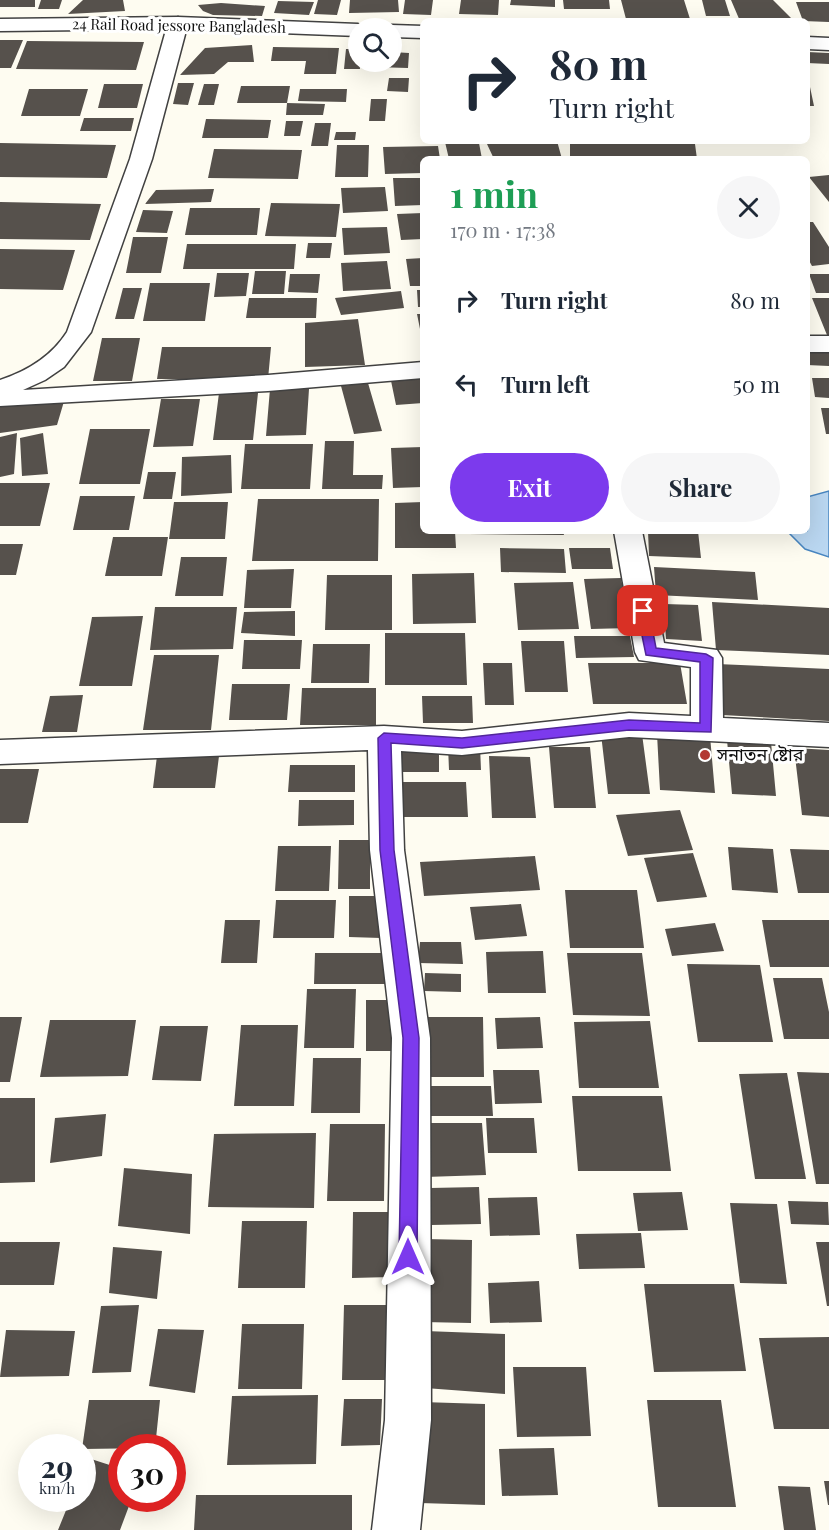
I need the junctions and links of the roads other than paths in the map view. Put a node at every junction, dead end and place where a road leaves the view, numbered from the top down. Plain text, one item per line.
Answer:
1 (173, 16) junction
2 (0, 25) edge
3 (348, 29) edge
4 (402, 31) edge
5 (420, 32) edge
6 (810, 43) edge
7 (829, 44) edge
8 (829, 344) edge
9 (810, 345) edge
10 (420, 370) edge
11 (0, 389) edge
12 (0, 399) edge
13 (629, 534) edge
14 (706, 729) junction
15 (829, 735) edge
16 (384, 738) junction
17 (0, 752) edge
18 (396, 1530) edge

1 - 2 street, 24 Rail Road jessore Bangladesh
1 - 3 street, 24 Rail Road jessore Bangladesh
1 - 11 street
4 - 5 street
6 - 7 street
8 - 9 street
10 - 12 street
13 - 14 street
14 - 15 street
14 - 16 street
16 - 17 street
16 - 18 street

